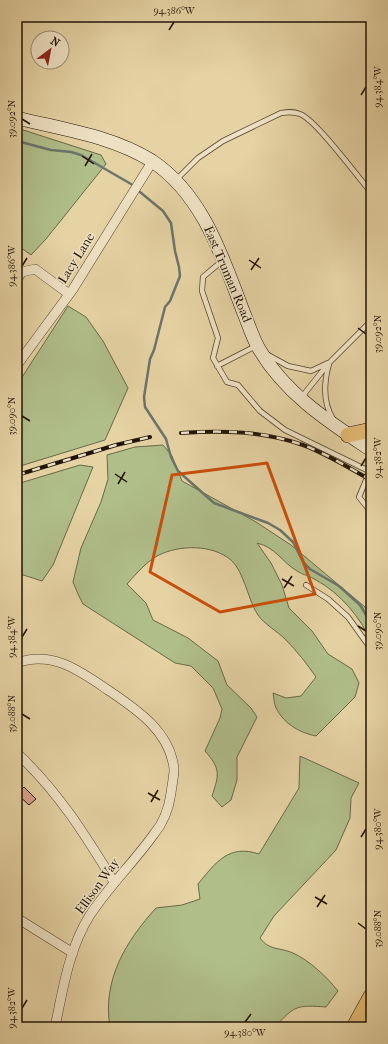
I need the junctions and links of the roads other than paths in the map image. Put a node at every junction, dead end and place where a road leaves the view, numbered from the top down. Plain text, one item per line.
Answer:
1 (17, 118) edge
2 (152, 162) junction
3 (176, 180) junction
4 (371, 192) edge
5 (223, 260) junction
6 (17, 279) edge
7 (69, 294) junction
8 (371, 321) edge
9 (259, 349) junction
10 (329, 363) junction
11 (17, 365) edge
12 (218, 366) junction
13 (300, 399) junction
14 (371, 430) edge
15 (344, 432) junction
16 (371, 450) edge
17 (370, 470) edge
18 (371, 512) edge
19 (306, 585) dead end
20 (371, 649) edge
21 (17, 663) edge
22 (17, 753) edge
23 (114, 882) junction
24 (17, 918) edge
25 (73, 953) junction
26 (371, 996) edge
27 (371, 1023) edge
28 (56, 1027) edge
29 (354, 1027) edge
30 (369, 1027) edge

1 - 2 main road, East Truman Road
2 - 3 main road, East Truman Road
2 - 7 street, Lacy Lane
3 - 4 lane
3 - 5 main road, East Truman Road
5 - 9 main road, East Truman Road
5 - 12 lane
6 - 7 street
7 - 11 street, Lacy Lane
8 - 10 lane
9 - 10 lane
9 - 12 lane
9 - 13 main road, East Truman Road
10 - 13 lane
10 - 15 lane
12 - 17 lane
13 - 15 main road, East Truman Road
14 - 15 highway
15 - 16 main road, East Truman Road
17 - 18 lane
19 - 20 lane
21 - 23 street, Ellison Way
22 - 23 street
23 - 25 street, Ellison Way
24 - 25 street
25 - 28 street, Ellison Way
26 - 29 highway
27 - 30 highway

